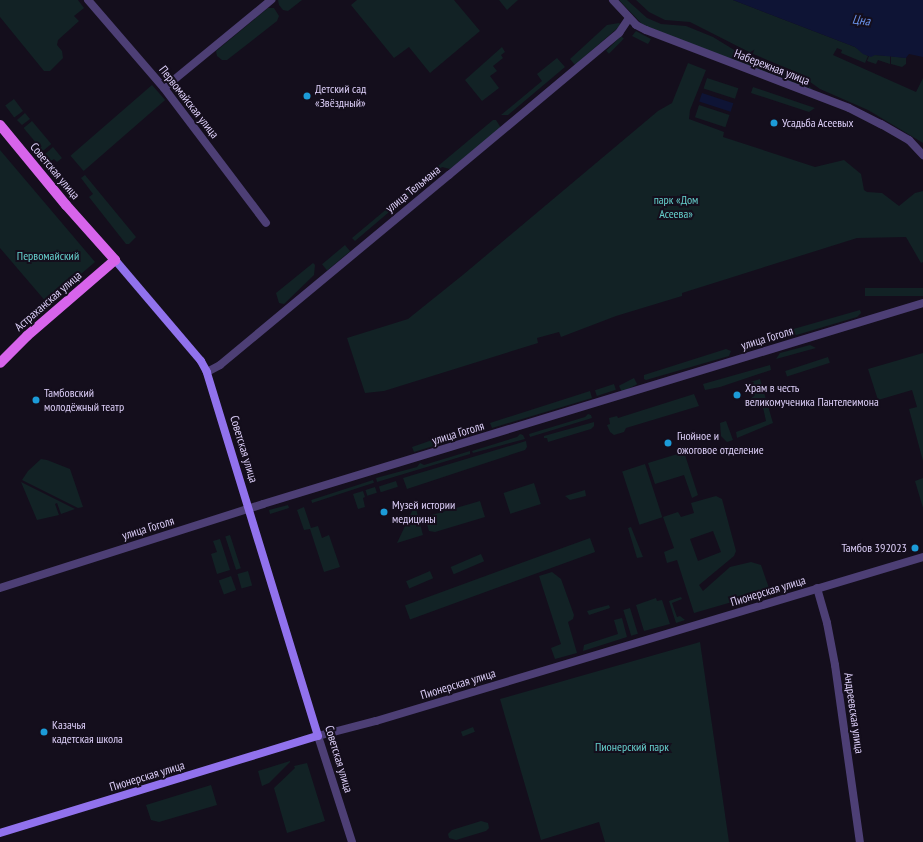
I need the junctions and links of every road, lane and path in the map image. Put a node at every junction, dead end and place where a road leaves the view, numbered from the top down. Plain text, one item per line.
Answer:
1 (88, 0) edge
2 (271, 0) edge
3 (613, 0) edge
4 (629, 18) junction
5 (164, 88) junction
6 (0, 125) edge
7 (923, 155) edge
8 (266, 222) dead end
9 (115, 260) junction
10 (923, 303) edge
11 (1, 359) edge
12 (207, 372) junction
13 (248, 509) junction
14 (923, 557) edge
15 (0, 588) edge
16 (816, 588) junction
17 (318, 736) junction
18 (0, 833) edge
19 (352, 842) edge
20 (860, 842) edge

1 - 5 street, Первомайская улица
2 - 5 street
3 - 4 street, Набережная улица
4 - 7 street, Набережная улица
4 - 12 street, улица Тельмана
5 - 8 street, Первомайская улица
6 - 9 main road, Советская улица
9 - 11 main road, Астраханская улица
9 - 12 main road, Советская улица
10 - 13 street, улица Гоголя
12 - 13 main road, Советская улица
13 - 15 street, улица Гоголя
13 - 17 main road, Советская улица
14 - 16 street, Пионерская улица
16 - 17 street, Пионерская улица
16 - 20 street, Андреевская улица
17 - 18 main road, Пионерская улица
17 - 19 street, Советская улица

